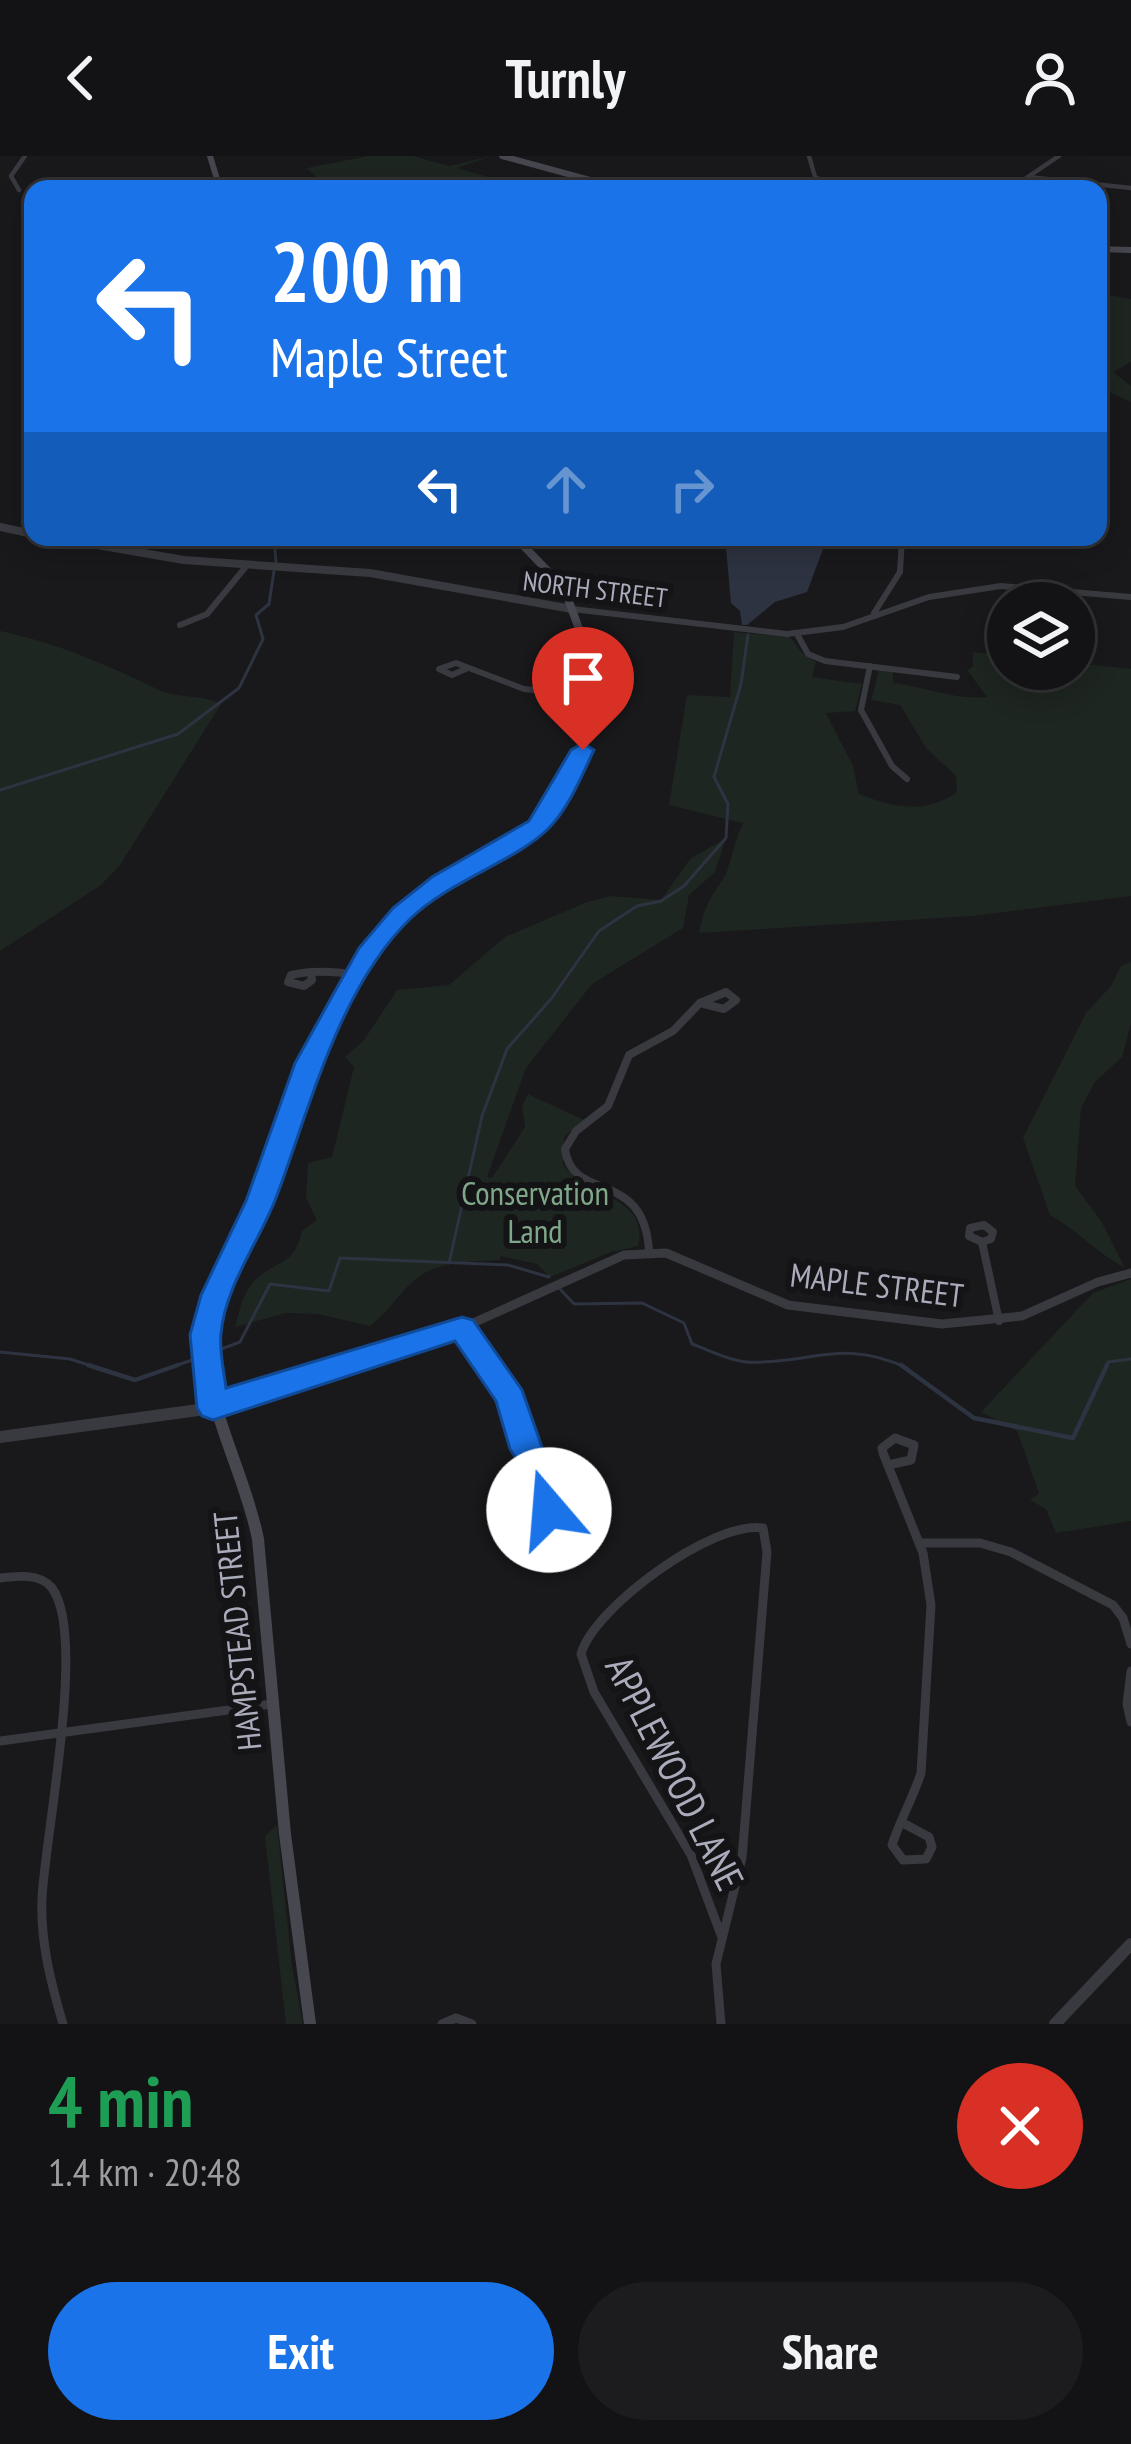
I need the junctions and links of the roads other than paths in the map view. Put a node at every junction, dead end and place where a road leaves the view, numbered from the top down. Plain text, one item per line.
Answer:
1 (25, 156) edge
2 (502, 156) edge
3 (1059, 156) edge
4 (1028, 177) junction
5 (590, 180) edge
6 (1024, 180) edge
7 (1051, 180) edge
8 (19, 190) dead end
9 (101, 546) edge
10 (524, 546) edge
11 (901, 546) edge
12 (248, 564) junction
13 (1131, 597) edge
14 (572, 609) junction
15 (872, 614) junction
16 (180, 626) dead end
17 (796, 634) junction
18 (870, 666) junction
19 (468, 668) dead end
20 (957, 677) dead end
21 (596, 696) junction
22 (907, 779) dead end
23 (310, 972) dead end
24 (356, 975) junction
25 (698, 1003) dead end
26 (982, 1242) dead end
27 (650, 1252) junction
28 (1131, 1273) edge
29 (999, 1322) junction
30 (462, 1328) junction
31 (213, 1408) junction
32 (0, 1437) edge
33 (888, 1465) dead end
34 (557, 1496) dead end
35 (920, 1543) junction
36 (0, 1578) edge
37 (1131, 1644) edge
38 (1131, 1671) edge
39 (274, 1703) junction
40 (1131, 1722) edge
41 (61, 1730) junction
42 (0, 1741) edge
43 (901, 1822) junction
44 (721, 1935) junction
45 (1131, 1944) edge
46 (1059, 2023) edge
47 (63, 2024) edge
48 (310, 2024) edge
49 (442, 2024) edge
50 (472, 2024) edge
51 (721, 2024) edge

1 - 8 street
2 - 5 main road
3 - 4 street
4 - 6 street
4 - 7 street
9 - 12 street, NORTH STREET
10 - 14 main road, HAMPSTEAD STREET
11 - 15 street
12 - 14 street, NORTH STREET
12 - 16 street
13 - 15 street, NORTH STREET
14 - 17 street, NORTH STREET
14 - 21 main road, HAMPSTEAD STREET
15 - 17 street, NORTH STREET
17 - 18 street
18 - 20 street
18 - 22 street
19 - 21 street
21 - 24 main road, HAMPSTEAD STREET
23 - 24 street
24 - 31 main road, HAMPSTEAD STREET
25 - 27 street
26 - 29 street
27 - 29 street, MAPLE STREET
27 - 30 street
28 - 29 street, MAPLE STREET
30 - 31 street
30 - 34 street
31 - 32 street
31 - 39 main road, HAMPSTEAD STREET
33 - 35 street
35 - 37 street
35 - 43 street
36 - 41 street
38 - 40 street
39 - 41 street
39 - 48 main road, HAMPSTEAD STREET
41 - 42 street
41 - 47 street
43 - 43 street
44 - 44 street, APPLEWOOD LANE
44 - 51 street
45 - 46 street
49 - 50 street

